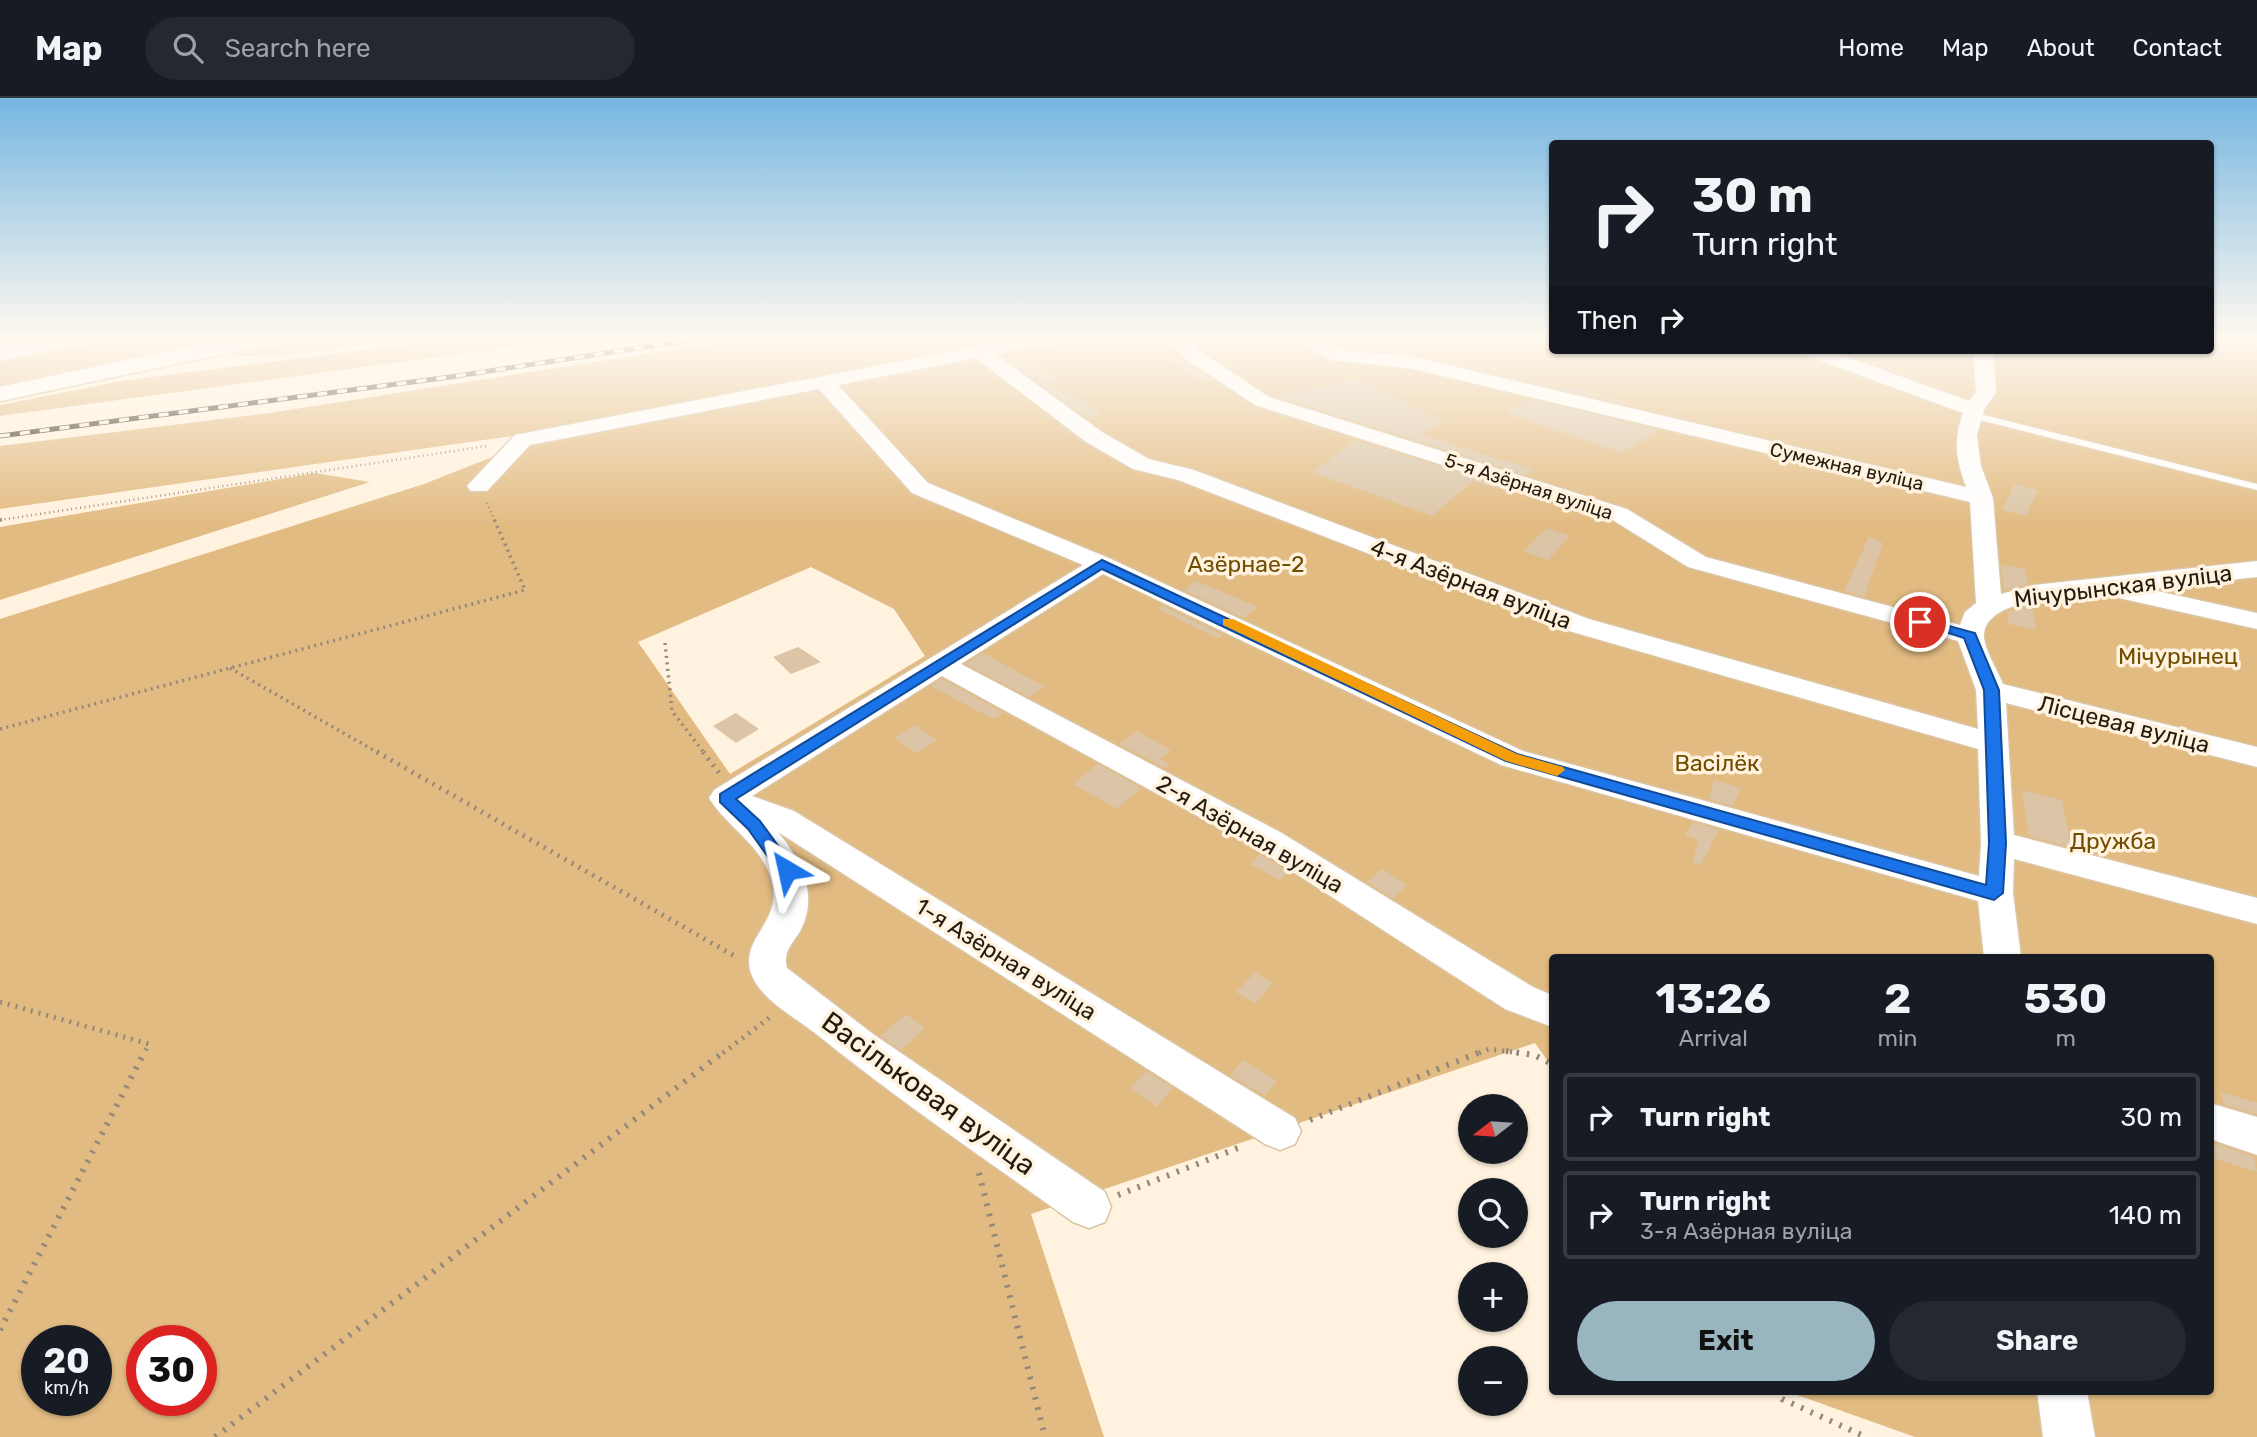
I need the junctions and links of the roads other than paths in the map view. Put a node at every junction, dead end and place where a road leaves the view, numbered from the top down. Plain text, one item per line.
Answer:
1 (727, 401) edge
2 (842, 401) edge
3 (1046, 401) edge
4 (1264, 401) edge
5 (1575, 401) edge
6 (1945, 401) edge
7 (1980, 401) edge
8 (1973, 412) junction
9 (479, 486) road end
10 (2257, 487) edge
11 (1981, 498) junction
12 (1102, 564) junction
13 (2257, 569) edge
14 (2107, 587) junction
15 (1989, 605) junction
16 (2257, 621) edge
17 (1970, 636) junction
18 (942, 665) junction
19 (1991, 690) junction
20 (1995, 744) junction
21 (2257, 757) edge
22 (725, 798) junction
23 (1998, 843) junction
24 (1994, 893) junction
25 (2257, 911) edge
26 (2002, 954) edge
27 (1549, 1010) edge
28 (2214, 1122) edge
29 (1280, 1131) road end
30 (2257, 1136) edge
31 (1089, 1207) road end

1 - 9 street
2 - 12 street
3 - 20 street, 4-я Азёрная вуліца
4 - 17 street, 5-я Азёрная вуліца
5 - 11 street, Сумежная вуліца
6 - 8 street
7 - 8 street
8 - 10 lane
8 - 11 street
11 - 15 street
12 - 18 street
12 - 24 street
13 - 14 street, Мічурынская вуліца
14 - 15 street, Мічурынская вуліца
14 - 16 street
15 - 17 street
17 - 19 street
18 - 22 street
18 - 27 street, 2-я Азёрная вуліца
19 - 20 street
19 - 21 street, Лісцевая вуліца
20 - 23 street
22 - 29 street, 1-я Азёрная вуліца
22 - 31 street, Васільковая вуліца
23 - 24 street
23 - 25 street
24 - 26 street
28 - 30 street

